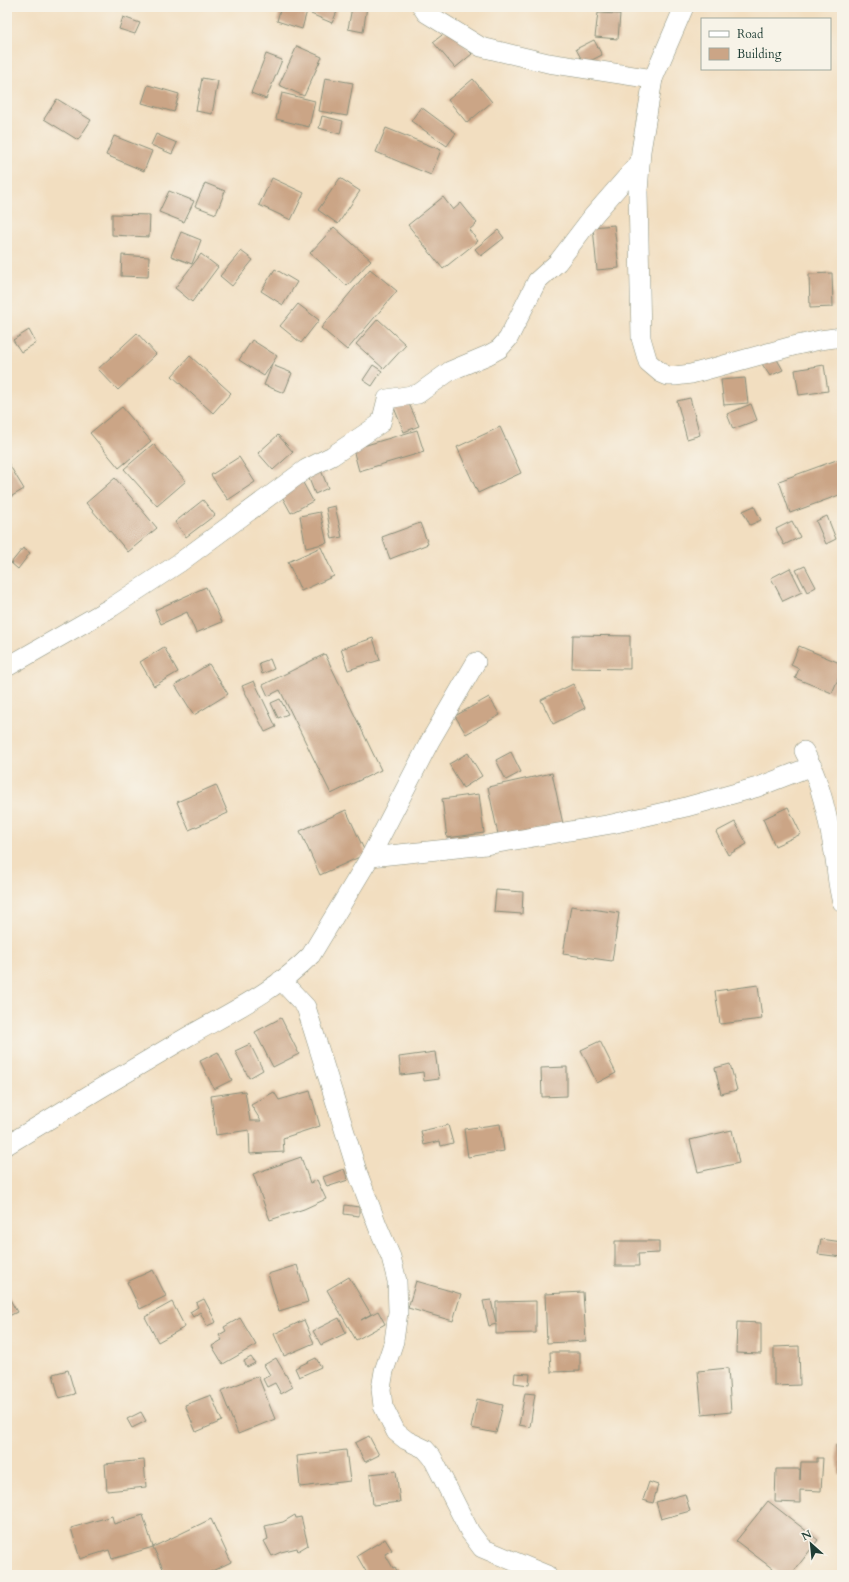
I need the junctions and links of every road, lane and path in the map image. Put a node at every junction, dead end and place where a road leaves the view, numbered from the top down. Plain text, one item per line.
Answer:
1 (422, 7) edge
2 (684, 7) edge
3 (653, 79) junction
4 (640, 162) junction
5 (842, 337) edge
6 (476, 662) dead end
7 (7, 667) edge
8 (370, 857) junction
9 (842, 902) edge
10 (281, 980) junction
11 (7, 1145) edge
12 (547, 1575) edge

1 - 3 street
2 - 3 street
3 - 4 street
4 - 5 street
4 - 7 street
6 - 8 street
8 - 9 street
8 - 10 street
10 - 11 street
10 - 12 street

